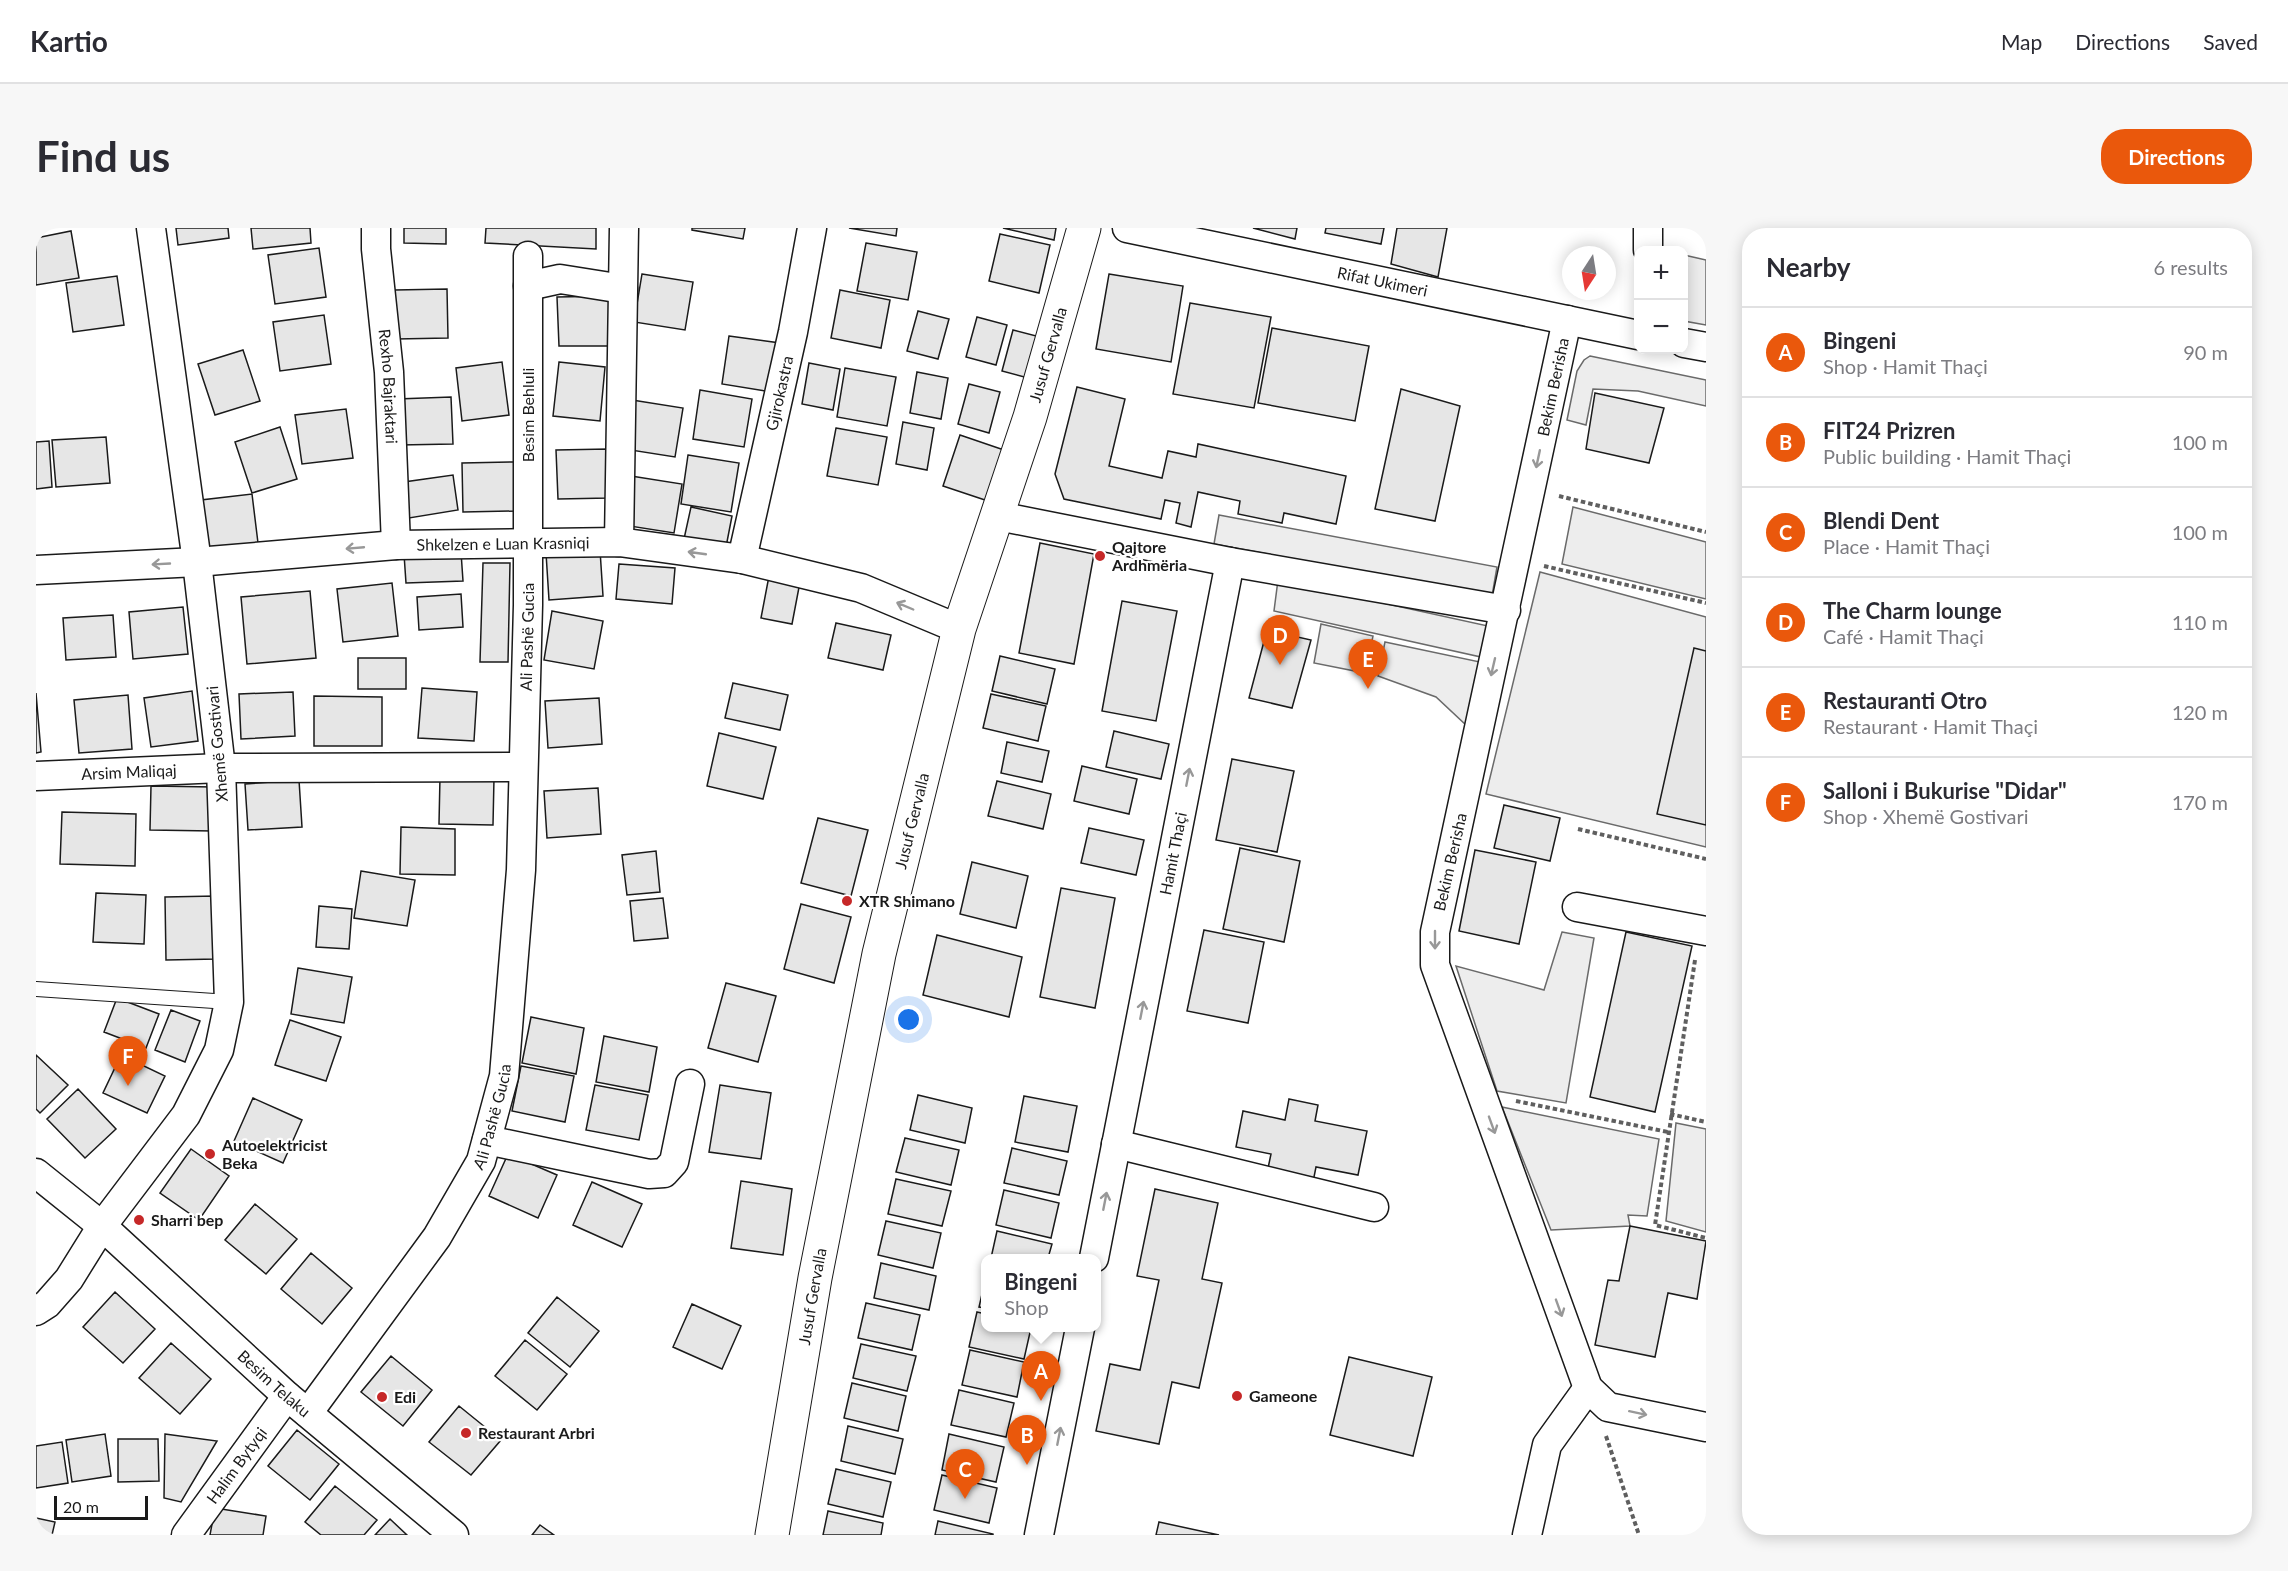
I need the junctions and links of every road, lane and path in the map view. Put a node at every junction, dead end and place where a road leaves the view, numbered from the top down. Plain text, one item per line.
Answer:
1 (151, 228) edge
2 (376, 228) edge
3 (624, 228) edge
4 (812, 228) edge
5 (1084, 228) edge
6 (1128, 228) edge
7 (1648, 228) edge
8 (1648, 246) edge
9 (528, 256) dead end
10 (528, 286) junction
11 (623, 290) junction
12 (1567, 320) junction
13 (1634, 334) edge
14 (1688, 344) edge
15 (1706, 347) edge
16 (1532, 490) junction
17 (999, 516) junction
18 (1706, 532) edge
19 (619, 542) junction
20 (528, 543) junction
21 (396, 545) junction
22 (742, 559) junction
23 (1517, 560) junction
24 (197, 562) junction
25 (1230, 562) junction
26 (36, 570) edge
27 (1706, 603) edge
28 (1506, 610) junction
29 (959, 628) junction
30 (522, 767) junction
31 (221, 768) junction
32 (36, 776) edge
33 (1578, 830) dead end
34 (1706, 859) edge
35 (1577, 907) dead end
36 (1702, 930) edge
37 (36, 989) edge
38 (229, 1002) junction
39 (690, 1084) dead end
40 (1480, 1093) junction
41 (1670, 1114) junction
42 (1706, 1122) edge
43 (1668, 1132) junction
44 (487, 1140) junction
45 (1116, 1144) junction
46 (36, 1173) edge
47 (1374, 1207) dead end
48 (102, 1226) junction
49 (1706, 1238) edge
50 (1095, 1254) edge
51 (36, 1311) edge
52 (1079, 1332) edge
53 (1598, 1397) junction
54 (298, 1405) junction
55 (1706, 1427) edge
56 (186, 1535) edge
57 (454, 1535) edge
58 (772, 1535) edge
59 (1039, 1535) edge
60 (1527, 1535) edge
61 (1639, 1535) edge

1 - 24 street, Xhemë Gostivari
2 - 21 street, Rexho Bajraktari
3 - 11 street
4 - 22 street, Gjirokastra
5 - 17 street, Jusuf Gervalla
6 - 12 street, Rifat Ukimeri
7 - 8 street
9 - 10 street, Besim Behluli
10 - 11 street
10 - 20 street, Besim Behluli
11 - 19 street
12 - 13 street, Rifat Ukimeri
12 -> 16 street, Bekim Berisha
14 - 15 street
16 - 18 path
16 - 23 street, Bekim Berisha
17 - 25 street
17 - 29 street, Jusuf Gervalla
19 - 20 street, Shkelzen e Luan Krasniqi
22 -> 19 street, Shkelzen e Luan Krasniqi
20 - 21 street, Shkelzen e Luan Krasniqi
20 - 30 street, Ali Pashë Gucia
21 -> 24 street, Shkelzen e Luan Krasniqi
29 -> 22 street, Shkelzen e Luan Krasniqi
23 - 27 path
23 - 28 street, Bekim Berisha
24 -> 26 street, Shkelzen e Luan Krasniqi
24 - 31 street, Xhemë Gostivari
25 - 28 street
45 -> 25 street, Hamit Thaçi
28 -> 40 street, Bekim Berisha
29 - 58 street, Jusuf Gervalla
30 - 31 street
30 - 44 street, Ali Pashë Gucia
31 - 32 street, Arsim Maliqaj
31 - 38 street, Xhemë Gostivari
33 - 34 path
35 - 36 street
36 - 41 path
37 - 38 lane
38 - 48 street, Xhemë Gostivari
39 - 44 street
40 - 43 path
40 -> 53 street, Bekim Berisha
41 - 42 path
41 - 43 path
43 - 49 path
44 - 54 street, Ali Pashë Gucia
45 - 47 street
50 -> 45 street, Hamit Thaçi
46 - 48 street, Besim Telaku
48 - 51 street
48 - 54 street, Besim Telaku
59 -> 52 street
53 -> 55 street
53 - 60 street
53 - 61 path
54 - 56 street, Halim Bytyqi
54 - 57 street, Besim Telaku

